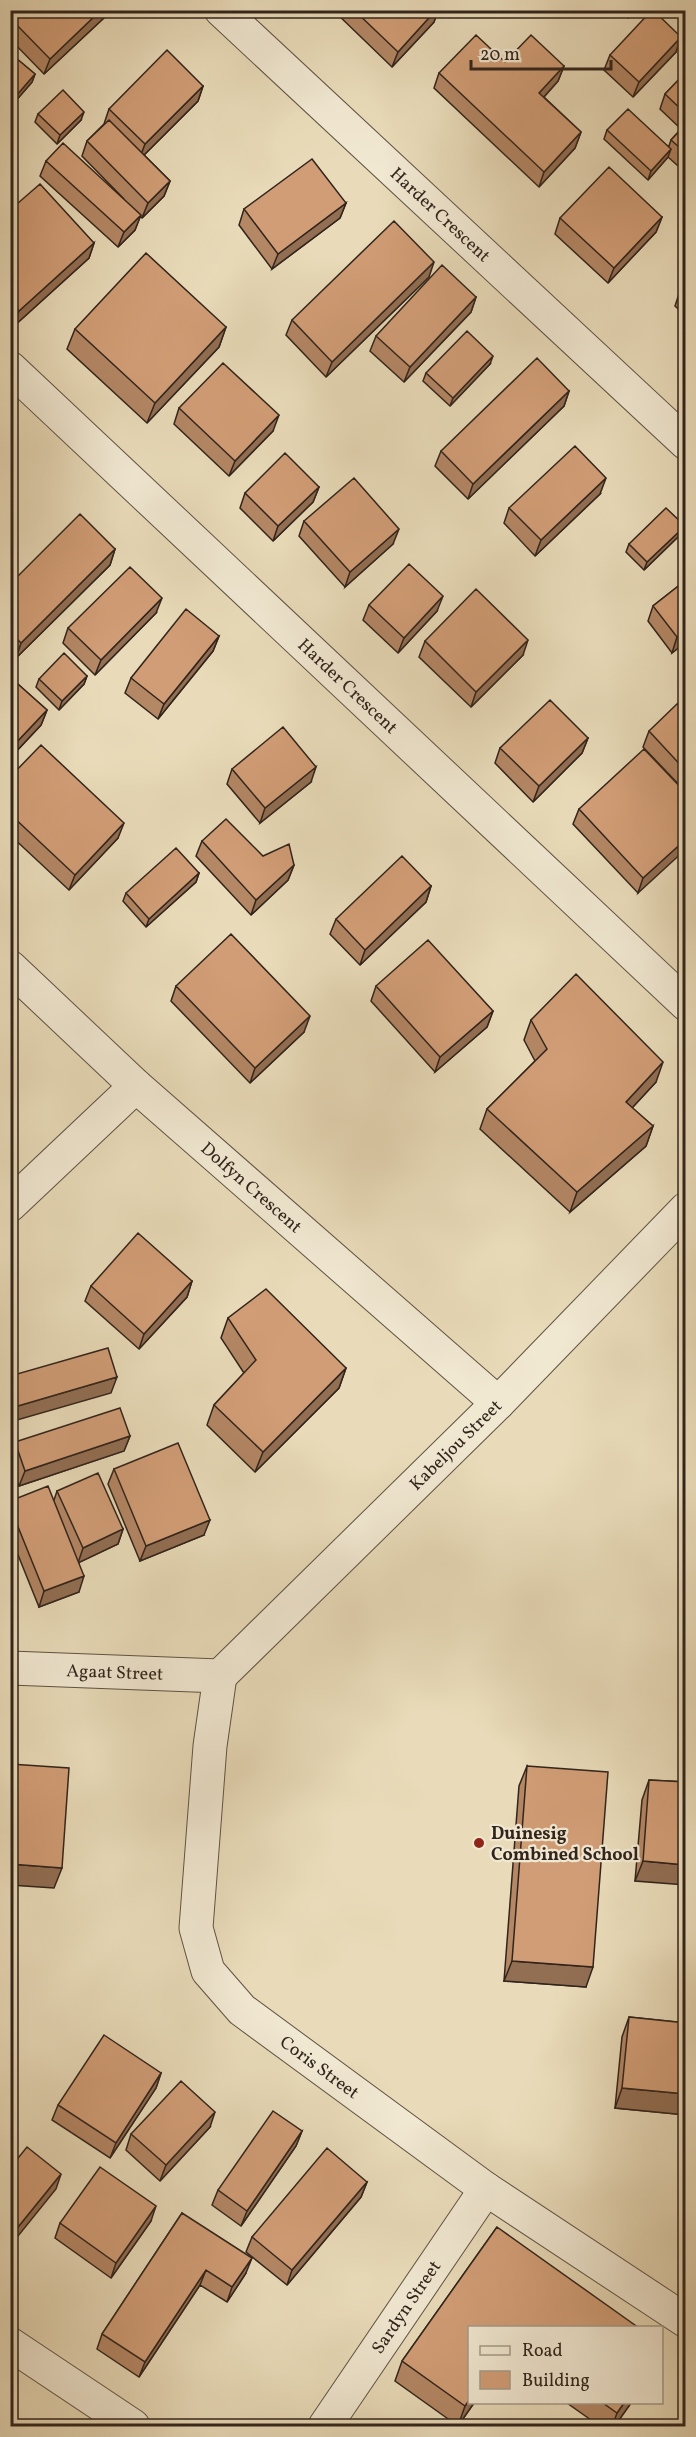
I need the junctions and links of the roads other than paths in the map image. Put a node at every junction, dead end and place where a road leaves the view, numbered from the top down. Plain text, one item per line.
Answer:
1 (221, 10) edge
2 (10, 368) edge
3 (686, 443) edge
4 (10, 967) edge
5 (686, 1004) edge
6 (135, 1086) junction
7 (10, 1205) edge
8 (686, 1209) edge
9 (498, 1403) junction
10 (10, 1668) edge
11 (220, 1676) junction
12 (486, 2189) junction
13 (686, 2320) edge
14 (10, 2344) edge
15 (133, 2427) edge
16 (326, 2427) edge

1 - 3 street, Harder Crescent
2 - 5 street, Harder Crescent
4 - 6 street, Dolfyn Crescent
6 - 7 street
6 - 9 street, Dolfyn Crescent
8 - 9 street, Kabeljou Street
9 - 11 street, Kabeljou Street
10 - 11 street, Agaat Street
11 - 12 street, Coris Street
12 - 13 street, Coris Street
12 - 16 street, Sardyn Street
14 - 15 street

